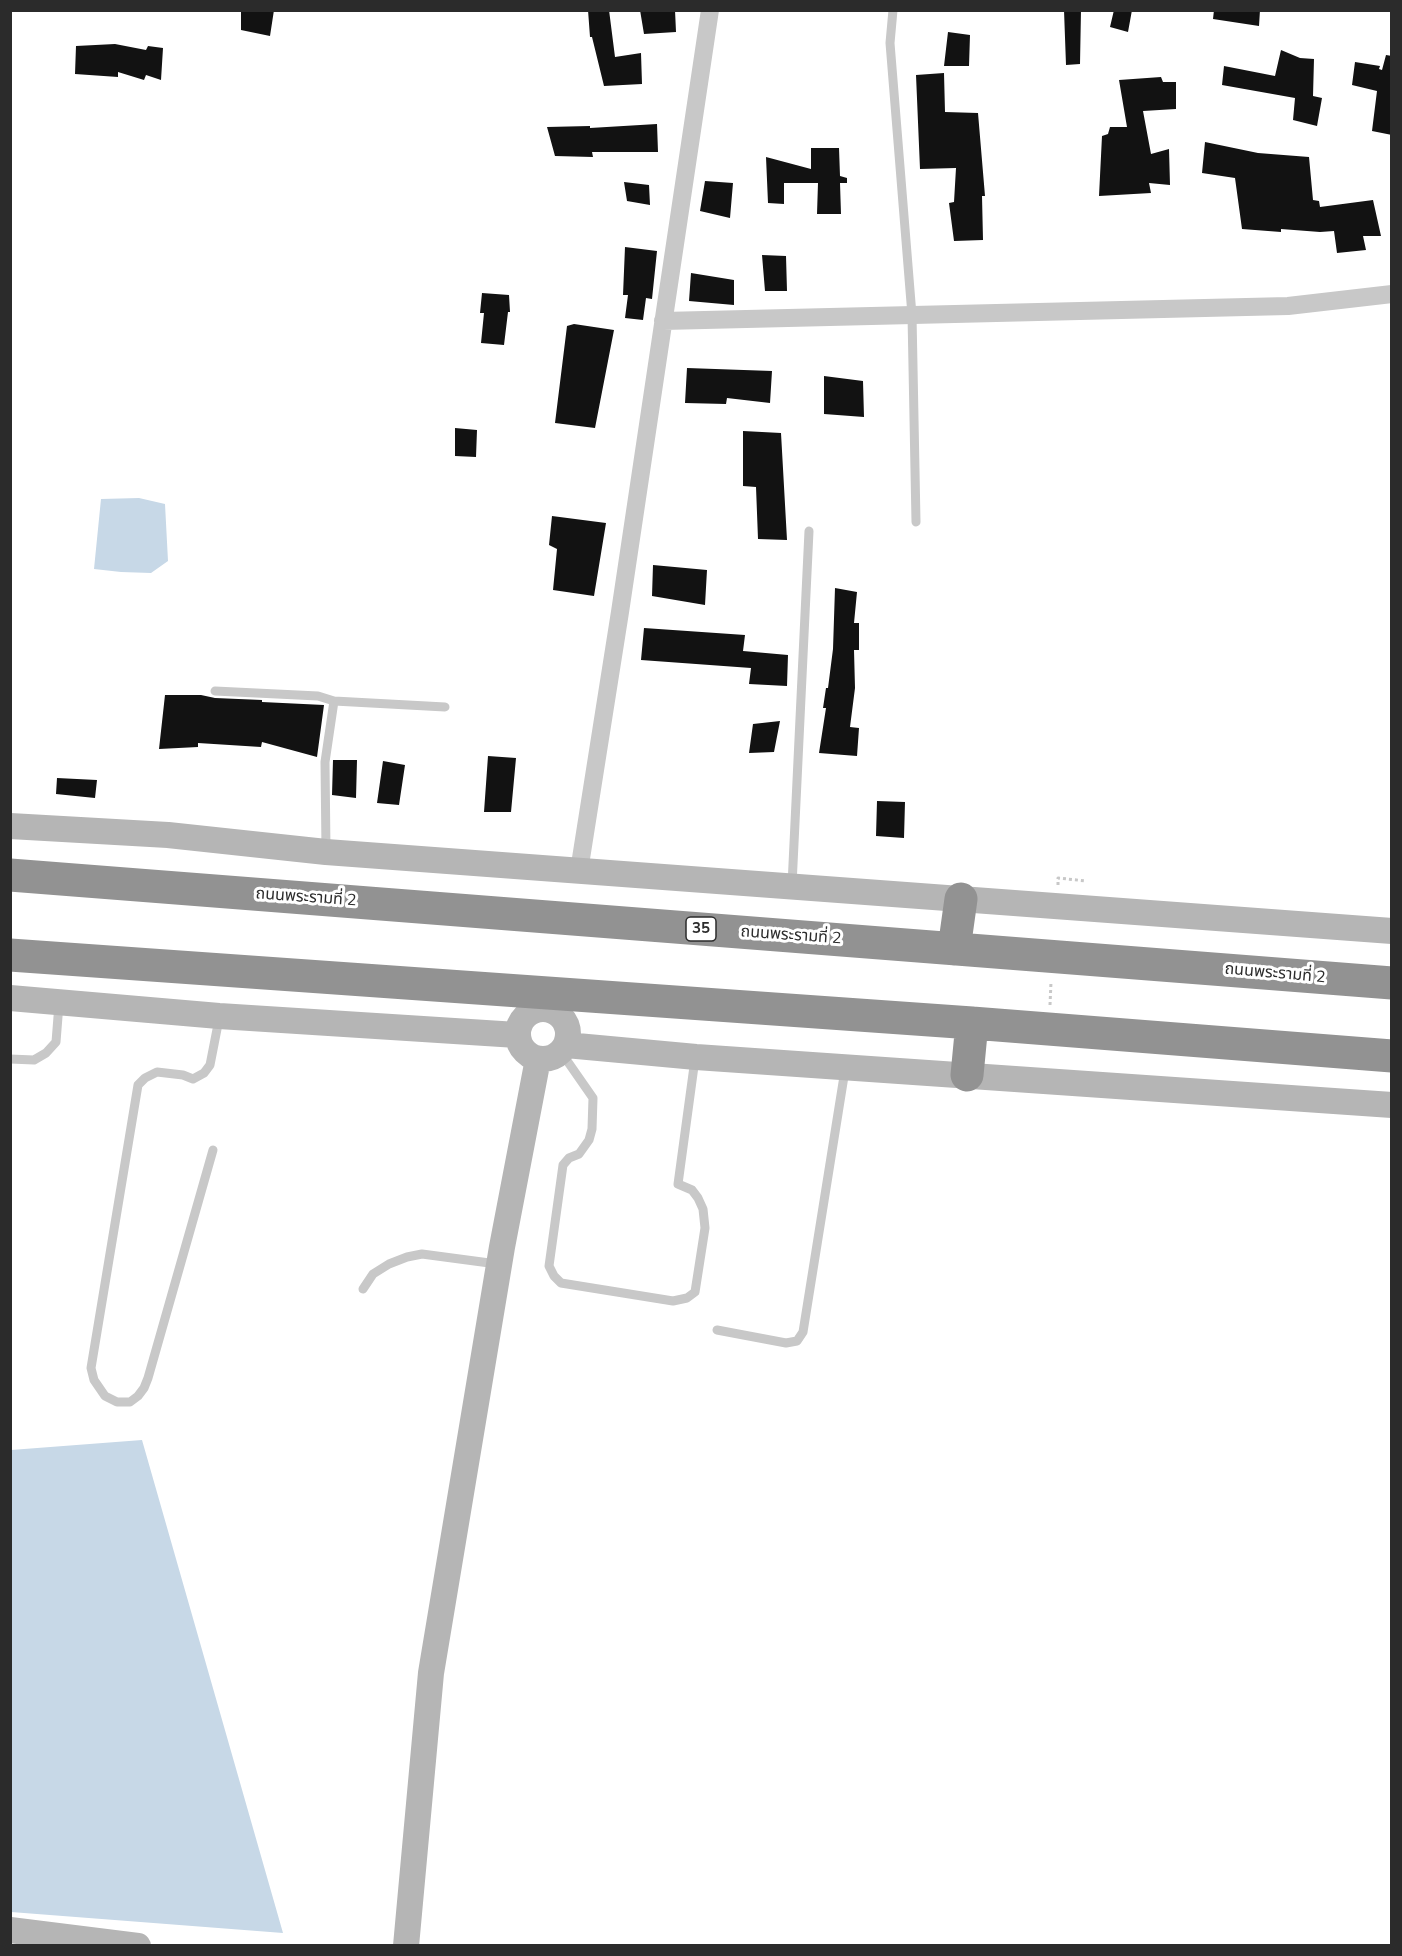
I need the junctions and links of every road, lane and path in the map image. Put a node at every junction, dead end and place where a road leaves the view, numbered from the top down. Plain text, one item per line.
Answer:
1 (710, 10) edge
2 (893, 10) edge
3 (1392, 294) edge
4 (912, 315) junction
5 (663, 321) junction
6 (916, 522) dead end
7 (809, 531) dead end
8 (215, 691) dead end
9 (334, 700) junction
10 (445, 707) dead end
11 (10, 826) edge
12 (326, 852) junction
13 (579, 871) junction
14 (10, 875) edge
15 (1086, 881) dead end
16 (792, 887) junction
17 (1058, 890) dead end
18 (962, 899) junction
19 (1392, 931) edge
20 (954, 949) junction
21 (10, 955) edge
22 (1052, 971) dead end
23 (1392, 983) edge
24 (10, 998) edge
25 (59, 1002) junction
26 (1050, 1006) dead end
27 (531, 1013) junction
28 (219, 1016) junction
29 (972, 1023) junction
30 (555, 1052) junction
31 (1392, 1056) edge
32 (696, 1057) junction
33 (10, 1059) edge
34 (845, 1067) junction
35 (967, 1075) junction
36 (1392, 1105) edge
37 (213, 1150) dead end
38 (499, 1265) junction
39 (363, 1289) dead end
40 (717, 1330) dead end
41 (10, 1930) edge
42 (138, 1946) edge
43 (406, 1946) edge

1 - 5 street
2 - 4 lane
3 - 4 street
4 - 5 street
4 - 6 lane
5 - 13 street
7 - 16 lane
8 - 9 lane
9 - 10 lane
9 - 12 lane
11 - 12 main road
12 - 13 main road
13 - 16 main road
14 - 20 highway, ถนนพระรามที่ 2 / 35
15 - 17 path
16 - 18 main road
18 - 19 main road
18 - 20 highway
20 - 23 highway, ถนนพระรามที่ 2 / 35
21 - 27 highway
22 - 26 path
24 - 25 main road
25 - 28 main road
25 - 33 lane
27 - 28 main road
27 - 29 highway
27 - 30 main road
27 - 30 main road
28 - 37 lane
29 - 31 highway
29 - 35 highway
30 - 32 main road
30 - 32 lane
30 - 38 main road
32 - 34 main road
34 - 35 main road
34 - 40 lane
35 - 36 main road
38 - 39 lane
38 - 43 main road
41 - 42 main road

